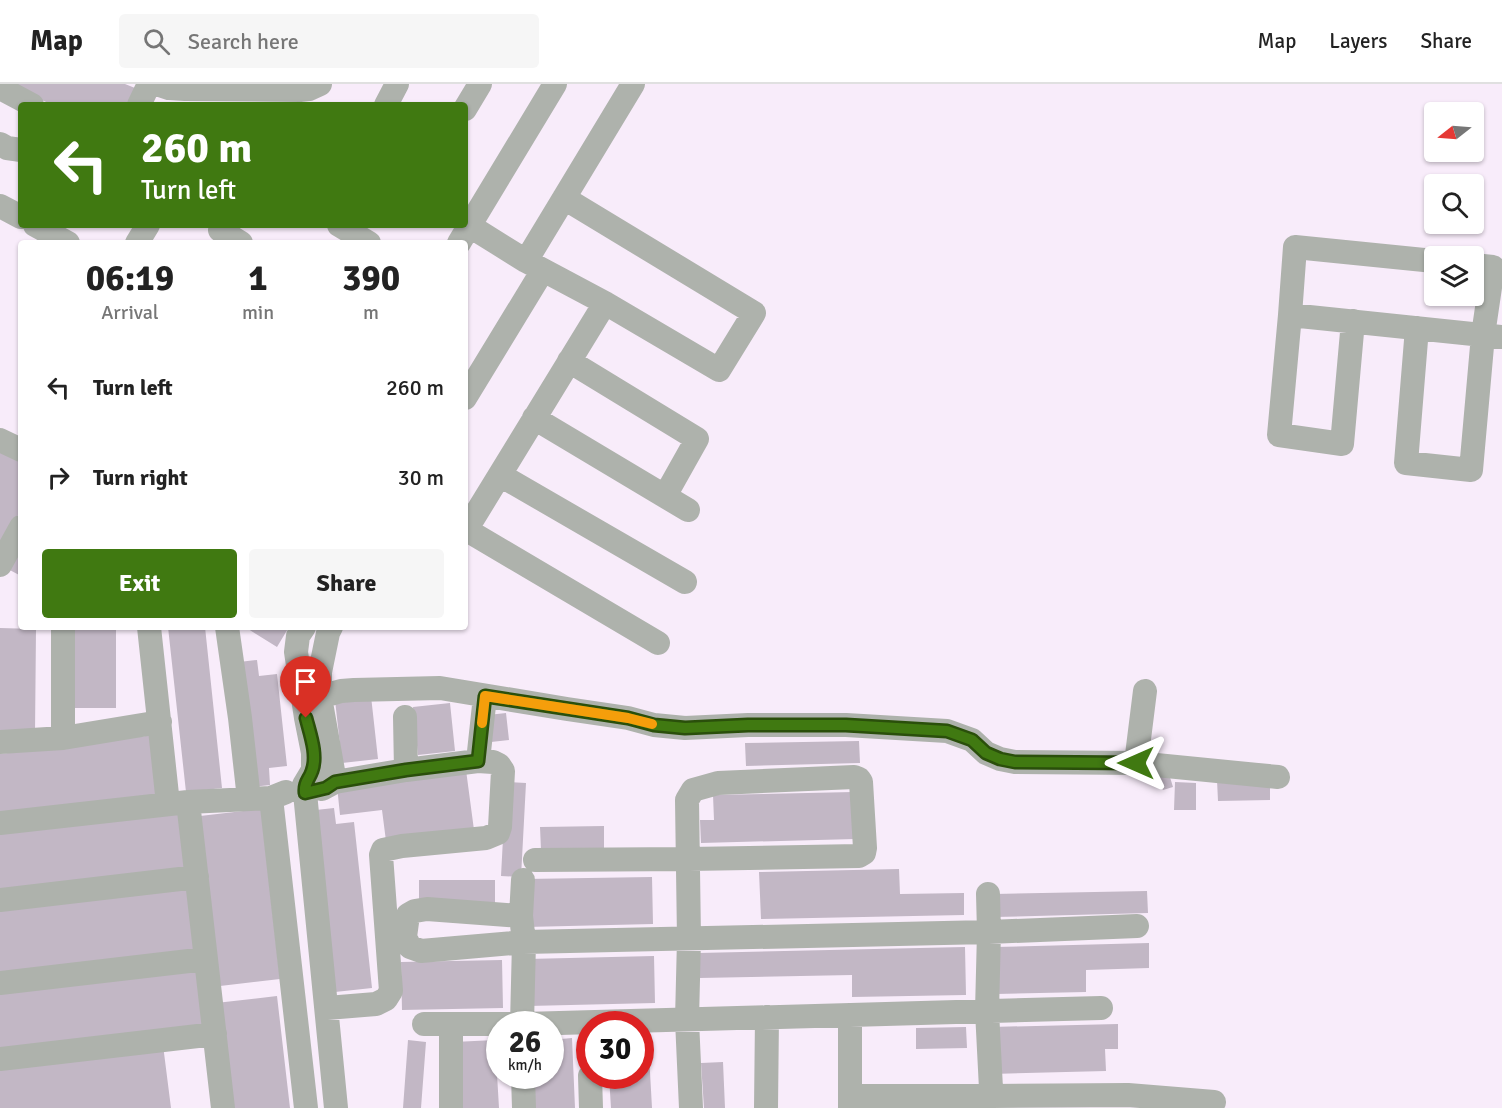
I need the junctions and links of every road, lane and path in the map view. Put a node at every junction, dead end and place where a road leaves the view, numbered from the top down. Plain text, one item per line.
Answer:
1 (149, 84) edge
2 (158, 84) edge
3 (320, 84) edge
4 (397, 84) edge
5 (480, 84) edge
6 (555, 84) edge
7 (633, 84) edge
8 (241, 87) edge
9 (0, 88) edge
10 (26, 102) edge
11 (140, 102) edge
12 (388, 102) edge
13 (468, 104) edge
14 (0, 144) edge
15 (18, 150) edge
16 (564, 198) junction
17 (0, 206) edge
18 (18, 216) edge
19 (468, 225) edge
20 (40, 228) edge
21 (344, 228) edge
22 (464, 231) edge
23 (218, 233) edge
24 (62, 240) edge
25 (234, 240) edge
26 (364, 240) edge
27 (1424, 260) edge
28 (534, 265) junction
29 (1489, 266) edge
30 (605, 303) junction
31 (1290, 315) junction
32 (1353, 321) junction
33 (1417, 328) junction
34 (1493, 336) edge
35 (569, 361) junction
36 (468, 392) edge
37 (534, 418) junction
38 (0, 440) edge
39 (18, 449) edge
40 (500, 475) junction
41 (665, 496) junction
42 (688, 510) dead end
43 (468, 526) edge
44 (468, 530) edge
45 (18, 532) edge
46 (0, 565) edge
47 (686, 582) dead end
48 (63, 630) edge
49 (149, 630) edge
50 (226, 630) edge
51 (302, 630) edge
52 (330, 630) edge
53 (658, 643) dead end
54 (1145, 691) dead end
55 (485, 696) junction
56 (320, 697) junction
57 (405, 717) dead end
58 (160, 722) junction
59 (63, 738) junction
60 (0, 742) edge
61 (478, 761) junction
62 (1136, 763) junction
63 (406, 770) junction
64 (1278, 777) dead end
65 (335, 782) junction
66 (305, 789) junction
67 (260, 798) junction
68 (178, 803) junction
69 (0, 823) edge
70 (689, 859) junction
71 (197, 877) junction
72 (988, 894) dead end
73 (0, 900) edge
74 (521, 916) junction
75 (1137, 926) dead end
76 (989, 932) junction
77 (689, 939) junction
78 (524, 942) junction
79 (206, 959) junction
80 (0, 983) edge
81 (327, 1008) junction
82 (1101, 1008) dead end
83 (523, 1011) edge
84 (987, 1011) junction
85 (850, 1015) junction
86 (767, 1017) junction
87 (687, 1020) junction
88 (654, 1021) edge
89 (424, 1024) dead end
90 (451, 1024) junction
91 (486, 1024) edge
92 (215, 1034) junction
93 (0, 1059) edge
94 (523, 1089) edge
95 (590, 1089) edge
96 (850, 1102) edge
97 (992, 1102) edge
98 (1214, 1102) dead end
99 (216, 1107) edge
100 (306, 1108) edge
101 (336, 1108) edge
102 (451, 1108) edge
103 (524, 1108) edge
104 (591, 1108) edge
105 (691, 1108) edge
106 (766, 1108) edge

1 - 11 street
2 - 8 street
3 - 8 street
4 - 12 street
5 - 13 street
6 - 19 street
7 - 16 street
9 - 10 street
14 - 15 street
16 - 28 street
16 - 30 street
17 - 18 street
20 - 24 street
21 - 26 street
22 - 28 street
23 - 25 street
27 - 31 street
28 - 30 street
28 - 36 street
29 - 34 street
30 - 35 street
31 - 32 street
31 - 32 street
32 - 33 street
33 - 34 street
33 - 34 street
35 - 37 street
35 - 41 street
37 - 40 street
37 - 41 street
38 - 39 street
40 - 43 street
40 - 47 street
41 - 42 street
44 - 53 street
45 - 46 street
48 - 59 street
49 - 58 street
50 - 67 street
51 - 66 street
52 - 56 street
54 - 62 street
55 - 56 street
55 - 61 street
55 - 62 street
56 - 65 street
57 - 63 street
58 - 59 street
58 - 68 street
59 - 60 street
61 - 63 street
61 - 81 street
62 - 64 street
63 - 65 street
65 - 66 street
66 - 67 street
66 - 81 street
67 - 68 street
67 - 100 street
68 - 69 street
68 - 71 street
70 - 70 street
70 - 74 street
70 - 77 street
71 - 73 street
71 - 79 street
72 - 76 street
74 - 78 street
74 - 78 street
75 - 76 street
76 - 77 street
76 - 84 street
77 - 78 street
77 - 87 street
78 - 83 street
79 - 80 street
79 - 92 street
81 - 101 street
82 - 84 street
84 - 85 street
84 - 97 street
85 - 86 street
85 - 96 street
86 - 87 street
86 - 106 street
87 - 88 street
87 - 105 street
89 - 90 street
90 - 91 street
90 - 102 street
92 - 93 street
92 - 99 street
94 - 103 street
95 - 104 street
96 - 97 street
97 - 98 street

